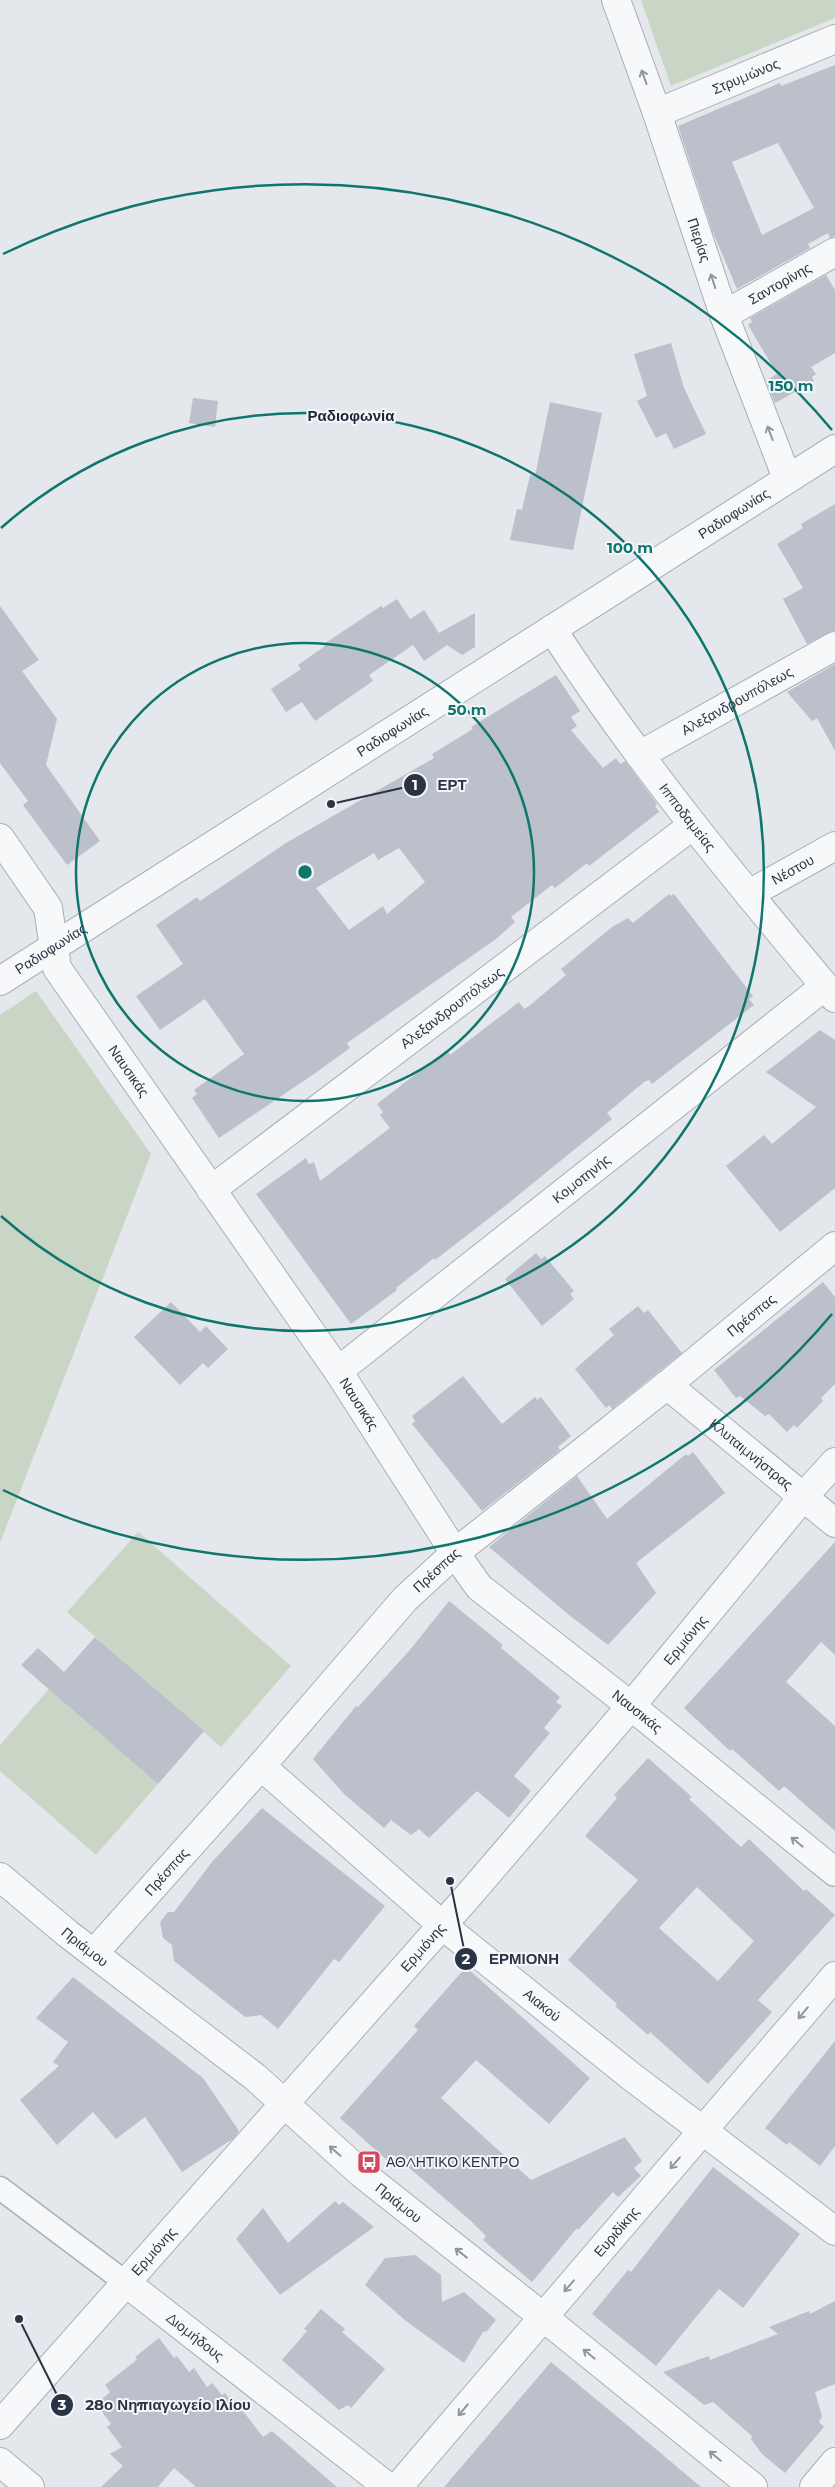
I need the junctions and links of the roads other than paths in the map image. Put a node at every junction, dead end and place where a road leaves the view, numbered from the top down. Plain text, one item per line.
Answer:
1 (616, 0) edge
2 (835, 39) edge
3 (657, 113) junction
4 (835, 252) edge
5 (724, 315) junction
6 (835, 449) edge
7 (787, 478) junction
8 (552, 628) junction
9 (835, 646) edge
10 (640, 756) junction
11 (694, 825) junction
12 (0, 838) edge
13 (835, 846) edge
14 (749, 894) junction
15 (55, 946) junction
16 (0, 981) edge
17 (830, 992) edge
18 (211, 1190) junction
19 (835, 1246) edge
20 (338, 1371) junction
21 (667, 1385) junction
22 (835, 1462) edge
23 (803, 1497) junction
24 (835, 1523) edge
25 (455, 1553) junction
26 (631, 1706) junction
27 (261, 1766) junction
28 (835, 1872) edge
29 (0, 1877) edge
30 (442, 1926) junction
31 (94, 1954) junction
32 (835, 1976) edge
33 (285, 2106) junction
34 (704, 2131) junction
35 (0, 2188) edge
36 (835, 2230) edge
37 (125, 2282) junction
38 (542, 2316) junction
39 (0, 2425) edge
40 (0, 2462) edge
41 (835, 2462) edge
42 (30, 2487) edge
43 (388, 2487) edge
44 (398, 2487) edge
45 (753, 2487) edge
46 (814, 2487) edge

3 -> 1 street, Πιερίας
2 - 3 street, Στρυμώνος
5 -> 3 street, Πιερίας
4 - 5 street, Σαντορίνης
7 -> 5 street, Πιερίας
6 - 7 street, Ραδιοφωνίας
7 - 8 street, Ραδιοφωνίας
8 - 10 street, Ιπποδαμείας
8 - 15 street, Ραδιοφωνίας
9 - 10 street, Αλεξανδρουπόλεως
10 - 11 street, Ιπποδαμείας
11 - 14 street, Ιπποδαμείας
11 - 18 street, Αλεξανδρουπόλεως
12 - 15 street, Ναυσικάς
13 - 14 street, Νέστου
14 - 17 street, Ιπποδαμείας
15 - 16 street, Ραδιοφωνίας
15 - 18 street, Ναυσικάς
17 - 20 street, Κομοτηνής
18 - 20 street, Ναυσικάς
19 - 21 street, Πρέσπας
20 - 25 street, Ναυσικάς
21 - 23 street, Κλυταιμνήστρας
21 - 25 street, Πρέσπας
22 - 23 street, Ερμιόνης
23 - 24 street, Κλυταιμνήστρας
23 - 26 street, Ερμιόνης
25 - 26 street, Ναυσικάς
25 - 27 street, Πρέσπας
28 -> 26 street, Ναυσικάς
26 - 30 street, Ερμιόνης
27 - 30 street, Αιακού
27 - 31 street, Πρέσπας
29 - 31 street, Πριάμου
30 - 33 street, Ερμιόνης
30 - 34 street, Αιακού
31 - 33 street, Πριάμου
32 -> 34 street, Ευριδίκης
33 - 37 street, Ερμιόνης
38 -> 33 street, Πριάμου
34 - 36 street, Αιακού
34 -> 38 street, Ευριδίκης
35 - 37 street, Διομήδους
37 - 39 street, Ερμιόνης
37 - 43 street, Διομήδους
38 -> 44 street, Ευριδίκης
45 -> 38 street, Πριάμου
40 - 42 street
41 - 46 street

